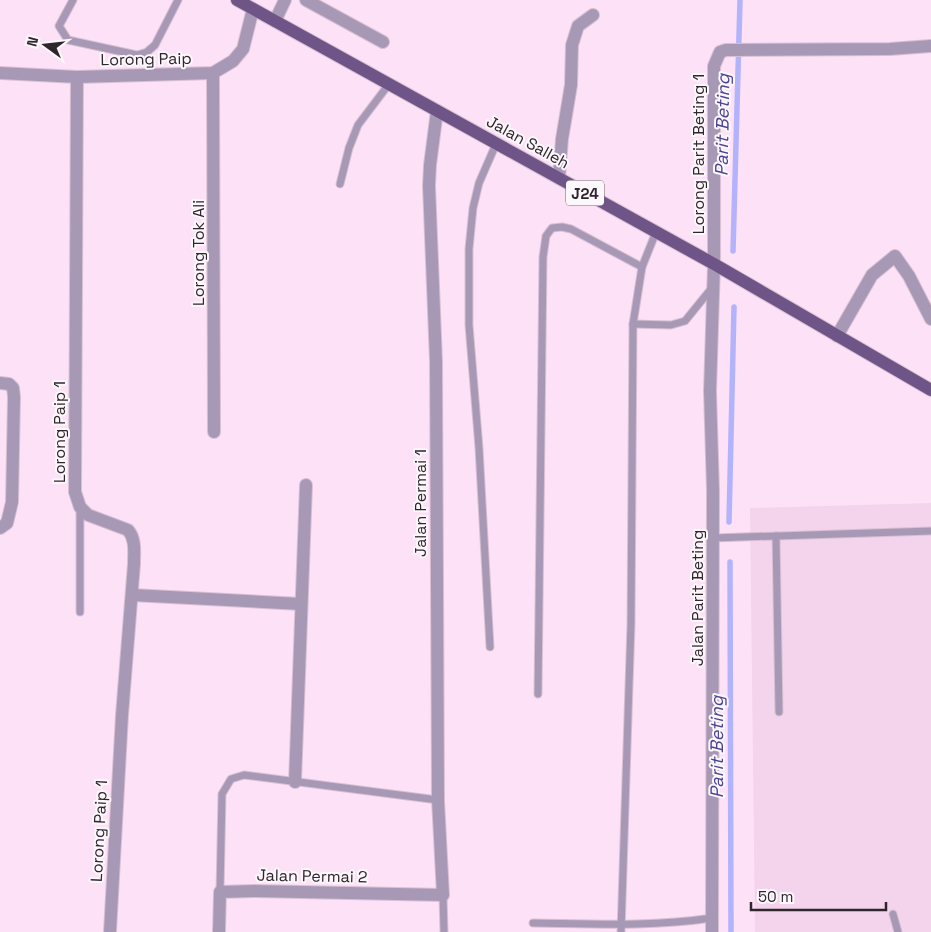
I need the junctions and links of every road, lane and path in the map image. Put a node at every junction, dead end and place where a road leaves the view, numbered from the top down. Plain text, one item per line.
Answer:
1 (73, 0) edge
2 (178, 0) edge
3 (237, 0) edge
4 (285, 0) edge
5 (306, 0) edge
6 (253, 9) junction
7 (593, 15) dead end
8 (275, 21) junction
9 (384, 42) dead end
10 (931, 46) edge
11 (213, 73) junction
12 (3, 75) edge
13 (77, 76) junction
14 (389, 84) junction
15 (437, 111) junction
16 (496, 144) junction
17 (559, 178) junction
18 (340, 184) dead end
19 (656, 232) junction
20 (714, 264) junction
21 (642, 267) junction
22 (713, 286) junction
23 (931, 319) edge
24 (633, 324) junction
25 (837, 336) junction
26 (0, 383) edge
27 (930, 385) edge
28 (214, 432) dead end
29 (306, 485) dead end
30 (80, 507) junction
31 (3, 526) edge
32 (931, 531) edge
33 (776, 536) junction
34 (713, 538) junction
35 (132, 595) junction
36 (301, 604) junction
37 (80, 612) dead end
38 (490, 647) dead end
39 (538, 694) dead end
40 (779, 712) dead end
41 (295, 782) junction
42 (438, 800) junction
43 (220, 892) junction
44 (443, 895) junction
45 (893, 914) dead end
46 (712, 918) junction
47 (534, 923) dead end
48 (621, 928) edge
49 (110, 932) edge
50 (219, 932) edge
51 (444, 932) edge
52 (712, 932) edge
53 (898, 932) edge

1 - 2 lane
3 - 6 main road, Jalan Salleh / J24
4 - 8 street
5 - 9 street
6 - 8 main road, Jalan Salleh / J24
6 - 11 street, Lorong Paip
7 - 17 street
8 - 14 main road, Jalan Salleh / J24
10 - 20 street, Lorong Parit Beting 1
11 - 13 street, Lorong Paip
11 - 28 street, Lorong Tok Ali
12 - 13 street, Lorong Paip
13 - 30 street, Lorong Paip 1
14 - 15 main road, Jalan Salleh / J24
14 - 18 lane
15 - 16 main road, Jalan Salleh / J24
15 - 42 street, Jalan Permai 1
16 - 17 main road, Jalan Salleh / J24
16 - 38 lane
17 - 19 main road, Jalan Salleh / J24
19 - 20 main road, Jalan Salleh / J24
19 - 21 lane
20 - 22 street, Jalan Parit Beting
20 - 25 main road, Jalan Salleh / J24
21 - 24 lane
21 - 39 lane
22 - 24 lane
22 - 34 street, Jalan Parit Beting
23 - 25 street
24 - 48 lane
25 - 27 main road, Jalan Salleh / J24
26 - 31 street
29 - 36 street
30 - 35 street, Lorong Paip 1
30 - 37 lane
32 - 33 lane
33 - 34 lane
33 - 40 lane
34 - 46 street, Jalan Parit Beting
35 - 36 street
35 - 49 street, Lorong Paip 1
36 - 41 street
41 - 42 lane
41 - 43 lane
42 - 44 street, Jalan Permai 1
43 - 44 street, Jalan Permai 2
43 - 50 street
44 - 51 lane
45 - 53 lane
46 - 48 lane
46 - 52 street, Jalan Parit Beting
47 - 48 lane

